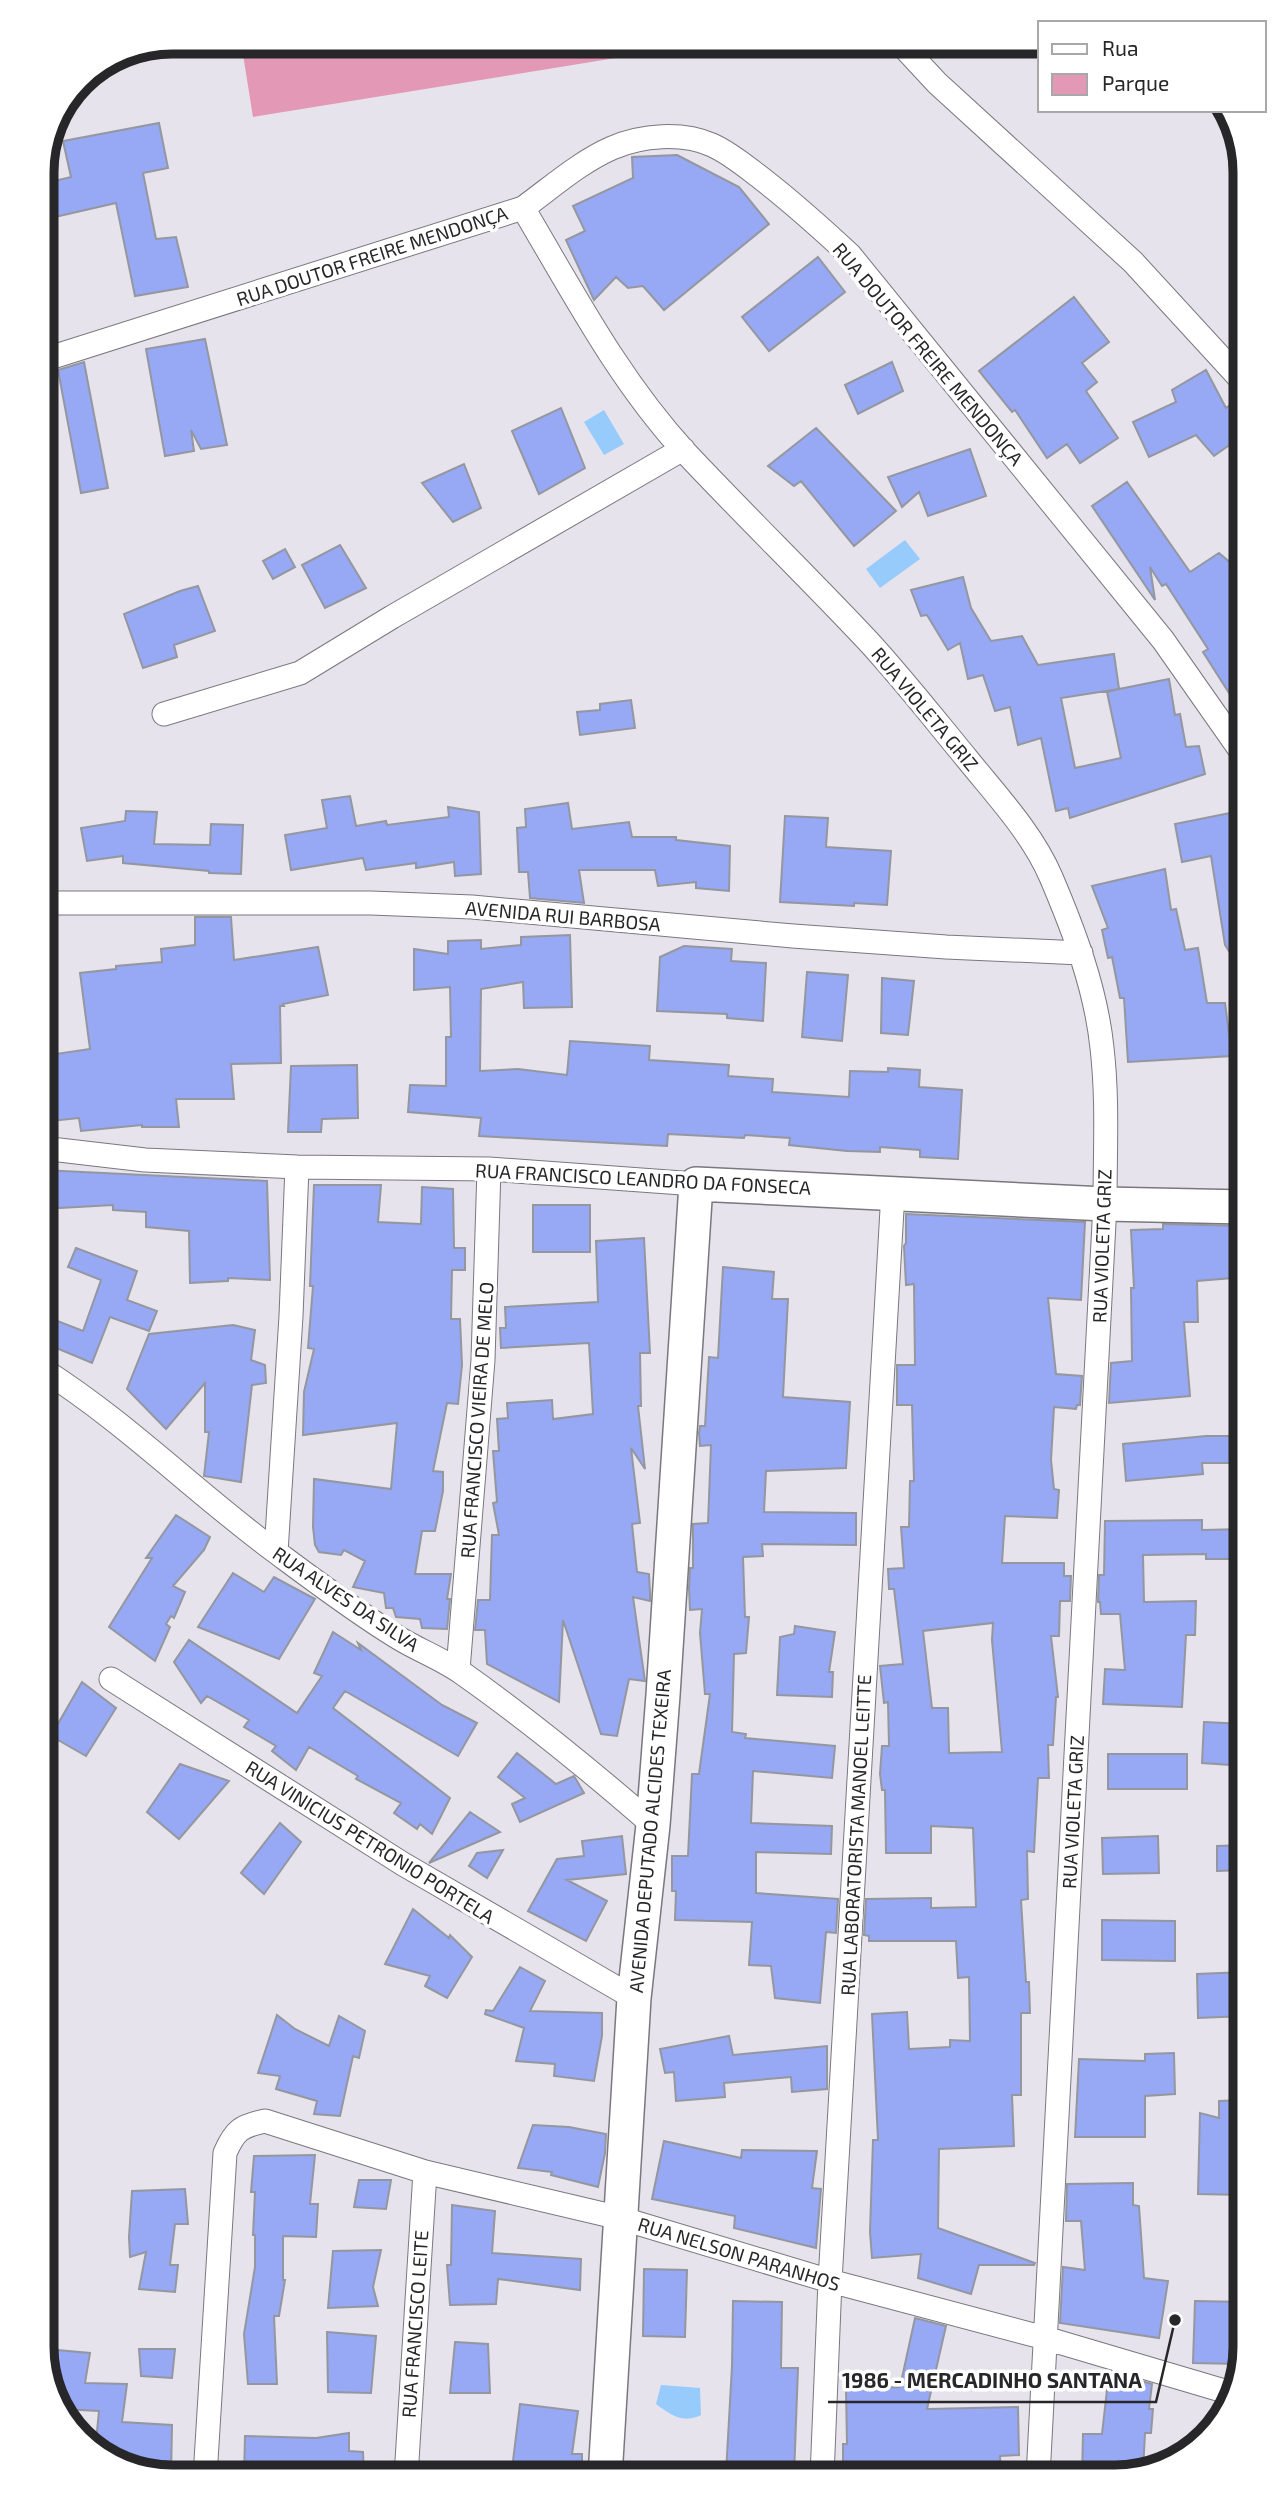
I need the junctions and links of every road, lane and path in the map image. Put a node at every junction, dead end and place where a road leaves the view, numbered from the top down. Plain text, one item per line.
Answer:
1 (912, 55) edge
2 (523, 208) junction
3 (55, 355) edge
4 (1233, 371) edge
5 (683, 449) junction
6 (163, 714) dead end
7 (1233, 740) edge
8 (55, 903) edge
9 (1081, 953) junction
10 (55, 1149) edge
11 (297, 1167) junction
12 (489, 1169) junction
13 (696, 1185) junction
14 (893, 1192) junction
15 (1105, 1203) junction
16 (1233, 1207) edge
17 (54, 1377) edge
18 (276, 1552) junction
19 (458, 1670) junction
20 (110, 1679) dead end
21 (653, 1825) junction
22 (634, 1998) junction
23 (425, 2172) junction
24 (620, 2218) junction
25 (830, 2281) junction
26 (1045, 2338) junction
27 (1224, 2391) edge
28 (206, 2464) edge
29 (407, 2464) edge
30 (606, 2464) edge
31 (823, 2465) edge
32 (1039, 2465) edge

1 - 4 street
2 - 3 street, RUA DOUTOR FREIRE MENDONÇA
2 - 5 street, RUA VIOLETA GRIZ
2 - 7 street, RUA DOUTOR FREIRE MENDONÇA
5 - 6 street
5 - 9 street, RUA VIOLETA GRIZ
8 - 9 street, AVENIDA RUI BARBOSA
9 - 15 street, RUA VIOLETA GRIZ
10 - 11 street, RUA FRANCISCO LEANDRO DA FONSECA
11 - 12 street, RUA FRANCISCO LEANDRO DA FONSECA
11 - 18 street
12 - 13 street, RUA FRANCISCO LEANDRO DA FONSECA
12 - 19 street, RUA FRANCISCO VIEIRA DE MELO
13 - 14 main road, RUA FRANCISCO LEANDRO DA FONSECA
13 - 21 main road, AVENIDA DEPUTADO ALCIDES TEXEIRA
14 - 15 main road, RUA FRANCISCO LEANDRO DA FONSECA
14 - 25 street, RUA LABORATORISTA MANOEL LEITTE
15 - 16 main road, RUA FRANCISCO LEANDRO DA FONSECA
15 - 26 street, RUA VIOLETA GRIZ
17 - 18 street, RUA ALVES DA SILVA
18 - 19 street, RUA ALVES DA SILVA
19 - 21 street, RUA ALVES DA SILVA
20 - 22 street, RUA VINICIUS PETRONIO PORTELA
21 - 22 main road, AVENIDA DEPUTADO ALCIDES TEXEIRA
22 - 24 main road, AVENIDA DEPUTADO ALCIDES TEXEIRA
23 - 24 street, RUA NELSON PARANHOS
23 - 28 street, RUA NELSON PARANHOS
23 - 29 street, RUA FRANCISCO LEITE
24 - 25 street, RUA NELSON PARANHOS
24 - 30 main road, AVENIDA DEPUTADO ALCIDES TEXEIRA
25 - 26 street, RUA NELSON PARANHOS
25 - 31 street, RUA LABORATORISTA MANOEL LEITTE
26 - 27 street, RUA NELSON PARANHOS
26 - 32 street, RUA VIOLETA GRIZ

